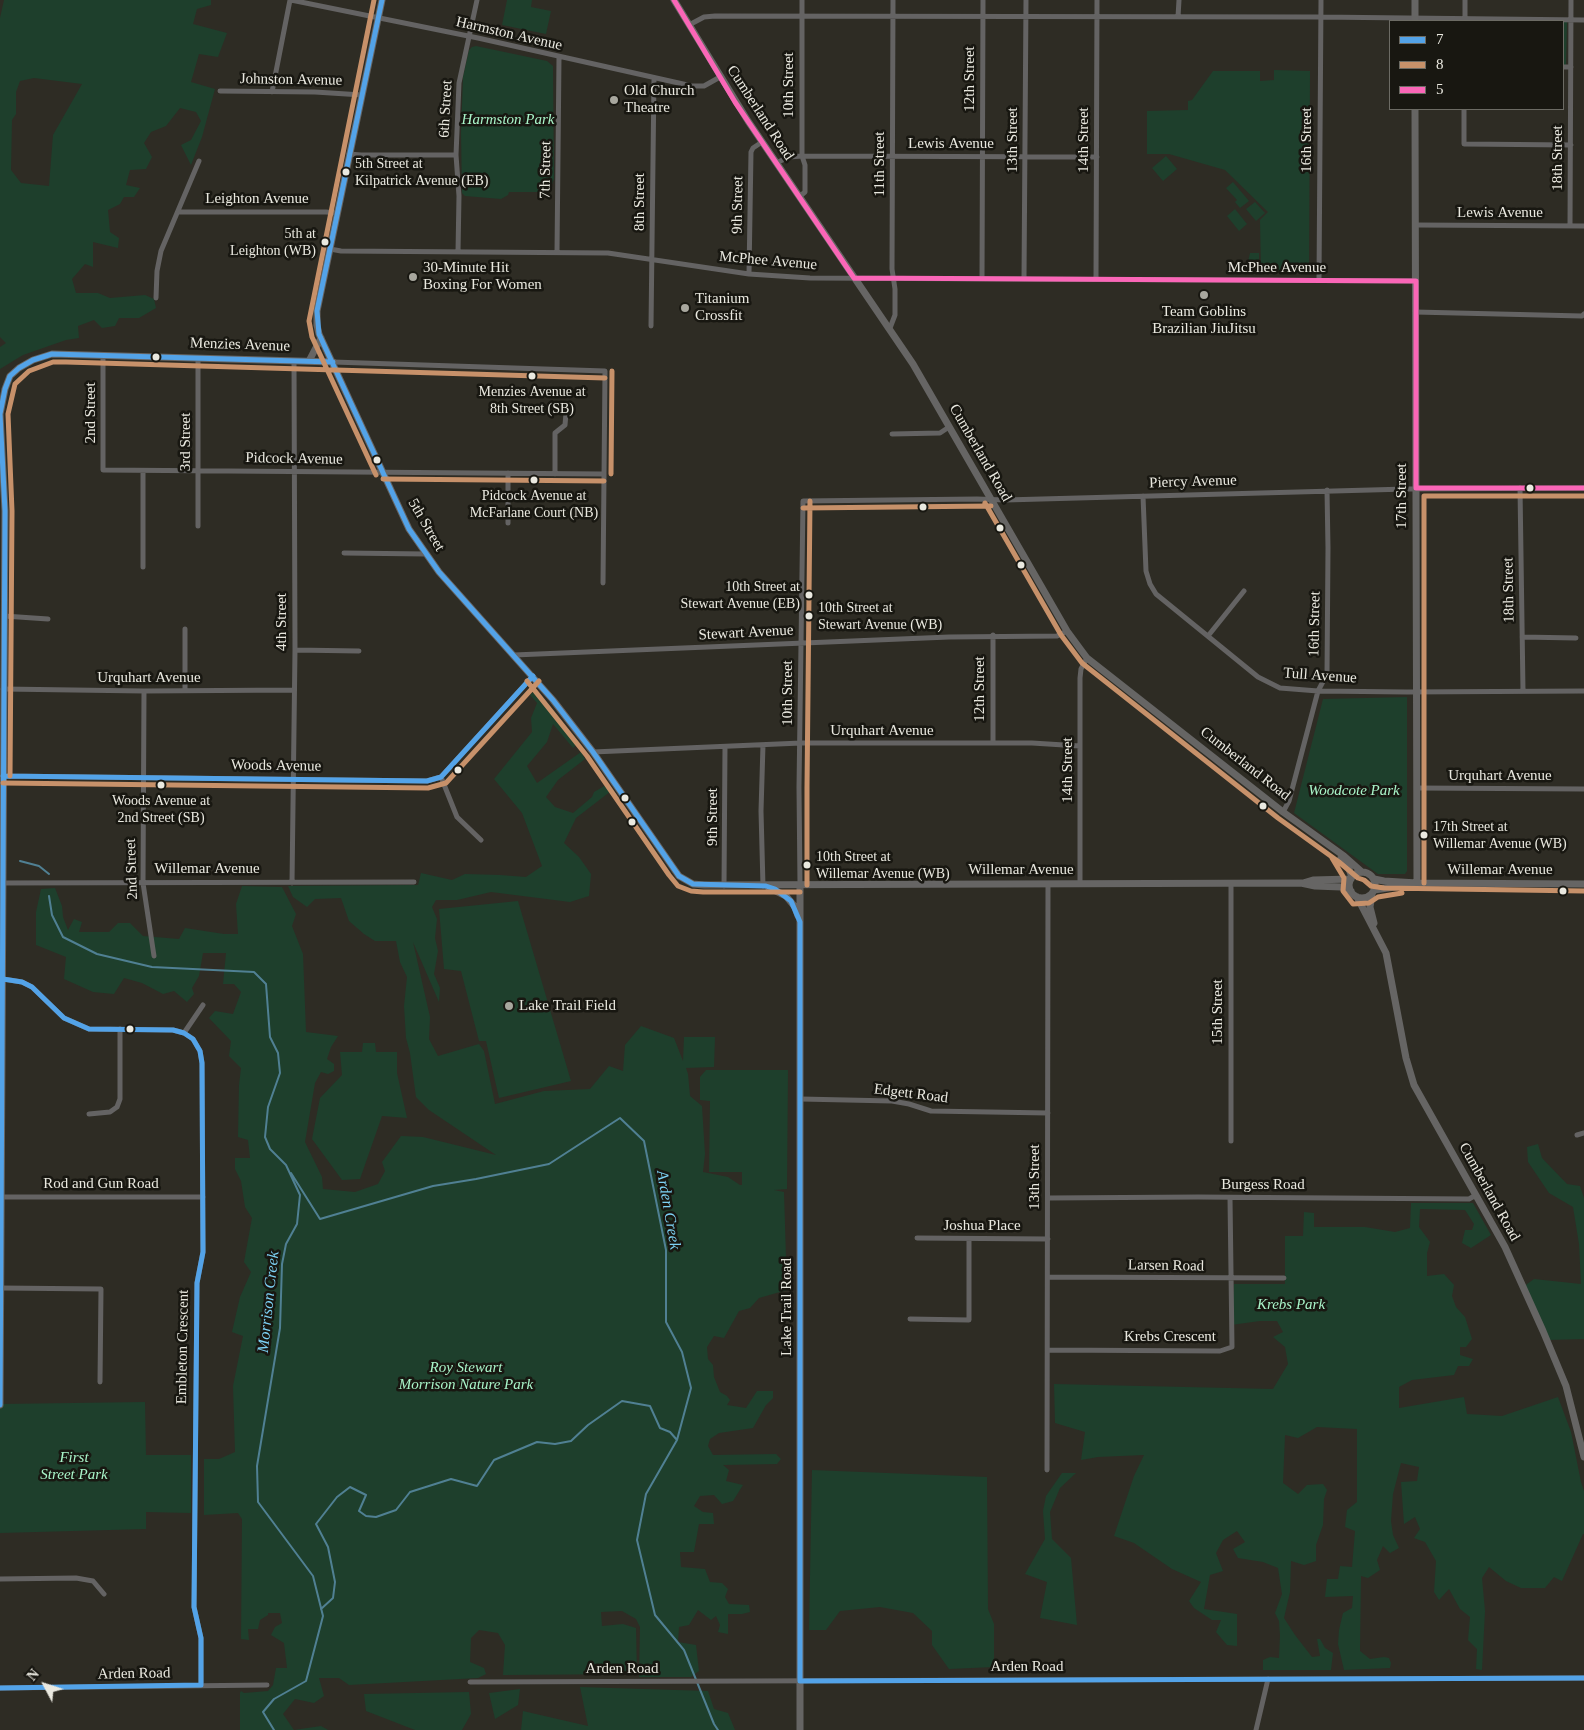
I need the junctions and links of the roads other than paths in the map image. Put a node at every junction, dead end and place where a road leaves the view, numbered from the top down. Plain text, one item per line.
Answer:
1 (291, 0) edge
2 (382, 0) edge
3 (477, 0) edge
4 (674, 0) edge
5 (802, 0) edge
6 (893, 0) edge
7 (983, 0) edge
8 (1026, 0) edge
9 (1097, 0) edge
10 (1179, 0) edge
11 (1320, 0) edge
12 (1415, 0) edge
13 (1465, 0) edge
14 (1571, 0) edge
15 (802, 16) junction
16 (893, 17) junction
17 (983, 17) junction
18 (1178, 17) junction
19 (378, 18) junction
20 (1026, 18) junction
21 (1097, 18) junction
22 (1320, 18) junction
23 (1415, 20) edge
24 (1465, 20) edge
25 (1571, 20) junction
26 (1584, 20) edge
27 (689, 26) junction
28 (469, 36) junction
29 (559, 58) junction
30 (1571, 67) junction
31 (1564, 68) edge
32 (720, 77) junction
33 (654, 78) junction
34 (220, 91) dead end
35 (272, 92) junction
36 (362, 95) junction
37 (1415, 110) edge
38 (1464, 110) edge
39 (762, 142) junction
40 (1571, 145) junction
41 (349, 154) junction
42 (456, 155) junction
43 (802, 156) junction
44 (892, 156) junction
45 (982, 156) junction
46 (1026, 156) junction
47 (1097, 157) junction
48 (199, 161) dead end
49 (776, 163) junction
50 (799, 197) junction
51 (178, 212) junction
52 (336, 213) junction
53 (1416, 225) junction
54 (1570, 226) junction
55 (1584, 226) edge
56 (330, 249) junction
57 (458, 252) junction
58 (557, 252) junction
59 (652, 259) junction
60 (749, 274) junction
61 (854, 278) junction
62 (894, 279) junction
63 (982, 279) junction
64 (1024, 279) junction
65 (1096, 280) junction
66 (1319, 280) junction
67 (1416, 281) junction
68 (156, 298) dead end
69 (1416, 312) junction
70 (1584, 314) edge
71 (651, 326) dead end
72 (890, 328) junction
73 (321, 338) junction
74 (103, 355) junction
75 (198, 358) junction
76 (294, 361) junction
77 (309, 361) junction
78 (333, 362) junction
79 (563, 407) dead end
80 (949, 428) junction
81 (892, 434) dead end
82 (103, 470) joint
83 (143, 471) junction
84 (198, 471) junction
85 (294, 472) junction
86 (383, 472) junction
87 (508, 473) junction
88 (555, 474) junction
89 (604, 474) junction
90 (1416, 488) junction
91 (1520, 488) junction
92 (1584, 488) edge
93 (1327, 490) junction
94 (1143, 496) junction
95 (991, 499) junction
96 (803, 501) joint
97 (508, 523) dead end
98 (198, 526) dead end
99 (344, 553) dead end
100 (426, 554) junction
101 (143, 567) dead end
102 (603, 583) dead end
103 (1244, 591) dead end
104 (4, 616) junction
105 (48, 619) dead end
106 (185, 629) dead end
107 (1067, 631) junction
108 (993, 635) junction
109 (1208, 636) junction
110 (1522, 637) junction
111 (1576, 638) dead end
112 (801, 643) junction
113 (295, 650) junction
114 (359, 651) dead end
115 (514, 655) junction
116 (1088, 658) junction
117 (533, 676) junction
118 (3, 689) junction
119 (184, 690) junction
120 (294, 690) junction
121 (144, 691) junction
122 (1318, 691) junction
123 (1523, 691) junction
124 (1584, 691) edge
125 (1416, 692) junction
126 (801, 743) junction
127 (993, 743) junction
128 (764, 745) junction
129 (1080, 746) junction
130 (725, 748) junction
131 (593, 752) junction
132 (2, 776) junction
133 (144, 776) junction
134 (441, 777) junction
135 (294, 779) junction
136 (1416, 788) junction
137 (1584, 789) edge
138 (1284, 812) junction
139 (481, 840) dead end
140 (1337, 852) junction
141 (1362, 872) junction
142 (1351, 878) junction
143 (1374, 879) junction
144 (683, 880) joint
145 (414, 882) dead end
146 (1, 883) edge
147 (143, 883) junction
148 (292, 883) junction
149 (1300, 883) junction
150 (1417, 883) junction
151 (1048, 884) junction
152 (1080, 884) junction
153 (1231, 884) junction
154 (1584, 884) edge
155 (800, 885) junction
156 (724, 886) junction
157 (764, 886) junction
158 (1351, 891) junction
159 (1373, 892) junction
160 (1357, 897) junction
161 (800, 922) junction
162 (1380, 940) junction
163 (154, 956) dead end
164 (3, 979) junction
165 (203, 1005) dead end
166 (120, 1029) junction
167 (184, 1033) junction
168 (801, 1099) junction
169 (89, 1114) dead end
170 (1048, 1114) junction
171 (1584, 1133) edge
172 (1577, 1135) dead end
173 (1231, 1141) dead end
174 (1476, 1195) junction
175 (1, 1196) edge
176 (203, 1197) junction
177 (1048, 1198) junction
178 (1230, 1198) junction
179 (917, 1238) dead end
180 (969, 1239) junction
181 (1048, 1239) junction
182 (1048, 1277) junction
183 (1284, 1278) dead end
184 (1231, 1279) junction
185 (1, 1291) edge
186 (910, 1319) dead end
187 (1048, 1350) junction
188 (100, 1382) dead end
189 (0, 1405) edge
190 (1584, 1457) edge
191 (1047, 1470) dead end
192 (0, 1578) edge
193 (104, 1594) dead end
194 (1584, 1678) edge
195 (1268, 1679) junction
196 (800, 1681) junction
197 (470, 1682) dead end
198 (201, 1685) junction
199 (268, 1685) dead end
200 (0, 1688) edge
201 (800, 1730) edge
202 (1256, 1730) edge

1 - 19 street, Harmston Avenue
1 - 35 street
2 - 19 street, 5th Street
3 - 28 street, 6th Street
4 - 27 street, Cumberland Road
5 - 15 street, 10th Street
6 - 16 street, 11th Street
7 - 17 street, 12th Street
8 - 20 street, 13th Street
9 - 21 street, 14th Street
10 - 18 street
11 - 22 street, 16th Street
12 - 23 street
13 - 24 street
14 - 25 street, 18th Street
15 - 16 street
15 - 27 street
15 - 43 street, 10th Street
16 - 17 street
16 - 44 street, 11th Street
17 - 20 street
17 - 45 street, 12th Street
18 - 21 street
18 - 22 street
19 - 28 street, Harmston Avenue
19 - 36 street, 5th Street
20 - 21 street
20 - 46 street, 13th Street
21 - 47 street, 14th Street
22 - 23 street
22 - 66 street, 16th Street
23 - 24 street
24 - 25 street
25 - 26 street
25 - 30 street, 18th Street
27 - 32 street, Cumberland Road
28 - 29 street, Harmston Avenue
28 - 42 street, 6th Street
29 - 33 street, Harmston Avenue
29 - 58 street, 7th Street
30 - 31 street
30 - 40 street, 18th Street
32 - 33 street, Harmston Avenue
32 - 39 street, Cumberland Road
33 - 59 street, 8th Street
34 - 35 street, Johnston Avenue
35 - 36 street, Johnston Avenue
36 - 41 street, 5th Street
37 - 53 street, 17th Street
38 - 40 street
39 - 49 street, Cumberland Road
39 - 60 street, 9th Street
40 - 54 street, 18th Street
41 - 42 street
41 - 52 street, 5th Street
42 - 57 street, 6th Street
43 - 44 street, Lewis Avenue
43 - 49 street, Lewis Avenue
43 - 50 street, 10th Street
44 - 45 street, Lewis Avenue
44 - 62 street, 11th Street
45 - 46 street, Lewis Avenue
45 - 63 street, 12th Street
46 - 47 street, Lewis Avenue
46 - 64 street, 13th Street
47 - 65 street, 14th Street
48 - 51 street
49 - 50 street, Cumberland Road
50 - 61 street, Cumberland Road
51 - 52 street, Leighton Avenue
51 - 68 street
52 - 56 street, 5th Street
53 - 54 street, Lewis Avenue
53 - 67 street, 17th Street
54 - 55 street, Lewis Avenue
56 - 57 street, McPhee Avenue
56 - 73 street, 5th Street
57 - 58 street, McPhee Avenue
58 - 59 street, McPhee Avenue
59 - 60 street, McPhee Avenue
59 - 71 street, 8th Street
60 - 61 street, McPhee Avenue
61 - 62 street, McPhee Avenue
61 - 72 street, Cumberland Road
62 - 63 street, McPhee Avenue
62 - 72 street, 11th Street
63 - 64 street, McPhee Avenue
64 - 65 street, McPhee Avenue
65 - 66 street, McPhee Avenue
66 - 67 street, McPhee Avenue
67 - 69 street, 17th Street
69 - 70 street
69 - 90 street, 17th Street
72 - 80 street, Cumberland Road
73 - 77 street
73 - 78 street, 5th Street
74 - 75 street, Menzies Avenue
74 - 82 street, 2nd Street
74 - 104 street, Menzies Avenue
75 - 76 street, Menzies Avenue
75 - 84 street, 3rd Street
76 - 77 street, Menzies Avenue
76 - 85 street, 4th Street
77 - 78 street, Menzies Avenue
78 - 86 street, 5th Street
78 - 89 street, Menzies Avenue
79 - 88 street
80 - 81 street
80 - 95 street, Cumberland Road
82 - 83 street, Pidcock Avenue
83 - 84 street, Pidcock Avenue
83 - 101 street
84 - 85 street, Pidcock Avenue
84 - 98 street, 3rd Street
85 - 86 street, Pidcock Avenue
85 - 113 street, 4th Street
86 - 87 street, Pidcock Avenue
86 - 100 street, 5th Street
87 - 88 street, Pidcock Avenue
87 - 97 street
88 - 89 street, Pidcock Avenue
89 - 102 street
90 - 91 street, Piercy Avenue
90 - 93 street, Piercy Avenue
90 - 125 street, 17th Street
91 - 92 street, Piercy Avenue
91 - 110 street, 18th Street
93 - 94 street, Piercy Avenue
93 - 122 street, 16th Street
94 - 95 street, Piercy Avenue
94 - 109 street, Tull Avenue
95 - 96 street, Piercy Avenue
95 - 107 street, Cumberland Road
96 - 112 street, 10th Street
99 - 100 street
100 - 115 street, 5th Street
103 - 109 street
104 - 105 street
104 - 118 street
106 - 119 street
107 - 108 street, Stewart Avenue
107 - 116 street, Cumberland Road
108 - 112 street, Stewart Avenue
108 - 127 street, 12th Street
109 - 122 street, Tull Avenue
110 - 111 street
110 - 123 street, 18th Street
112 - 115 street, Stewart Avenue
112 - 126 street, 10th Street
113 - 114 street
113 - 120 street, 4th Street
115 - 117 street, 5th Street
116 - 129 street, 14th Street
116 - 138 street, Cumberland Road
117 - 131 street, 5th Street
117 - 134 street
118 - 121 street, Urquhart Avenue
118 - 132 street
119 - 120 street, Urquhart Avenue
119 - 121 street, Urquhart Avenue
120 - 135 street, 4th Street
121 - 133 street, 2nd Street
122 - 125 street, Tull Avenue
122 - 138 street, 16th Street
123 - 124 street, Tull Avenue
123 - 125 street, Tull Avenue
125 - 136 street, 17th Street
126 - 127 street, Urquhart Avenue
126 - 128 street, Urquhart Avenue
126 - 155 street, 10th Street
127 - 129 street, Urquhart Avenue
128 - 130 street, Urquhart Avenue
128 - 157 street
129 - 152 street, 14th Street
130 - 131 street, Urquhart Avenue
130 - 156 street, 9th Street
131 - 144 street, 5th Street
132 - 133 street, Woods Avenue
132 - 146 street
133 - 135 street, Woods Avenue
133 - 147 street, 2nd Street
134 - 135 street, Woods Avenue
134 - 139 street
135 - 148 street, 4th Street
136 - 137 street, Urquhart Avenue
136 - 150 street, 17th Street
138 - 140 street, Cumberland Road
140 - 141 street, Cumberland Road
140 - 142 street, Cumberland Road
141 - 142 street
141 - 143 street
142 - 149 street, Willemar Avenue
142 - 158 street
143 - 150 street, Willemar Avenue
143 - 159 street
144 - 156 street, Willemar Avenue
145 - 148 street, Willemar Avenue
146 - 147 street, Willemar Avenue
146 - 164 street
147 - 148 street, Willemar Avenue
147 - 163 street, 2nd Street
149 - 153 street, Willemar Avenue
149 - 158 street, Willemar Avenue
150 - 154 street, Willemar Avenue
150 - 159 street, Willemar Avenue
151 - 152 street, Willemar Avenue
151 - 155 street, Willemar Avenue
151 - 170 street, 13th Street
152 - 153 street, Willemar Avenue
153 - 173 street, 15th Street
155 - 157 street, Willemar Avenue
155 - 161 street, Lake Trail Road
156 - 157 street, Willemar Avenue
157 - 161 street
158 - 160 street
159 - 160 street
159 - 162 street, Cumberland Road
160 - 162 street, Cumberland Road
161 - 168 street, Lake Trail Road
162 - 174 street, Cumberland Road
164 - 166 street
164 - 175 street
165 - 167 street
166 - 167 street
166 - 169 street
167 - 176 street, Embleton Crescent
168 - 170 street, Edgett Road
168 - 196 street, Lake Trail Road
170 - 177 street, 13th Street
171 - 172 street
174 - 178 street, Burgess Road
174 - 190 street, Cumberland Road
175 - 176 street, Rod and Gun Road
175 - 185 street
176 - 198 street, Embleton Crescent
177 - 178 street, Burgess Road
177 - 181 street, 13th Street
178 - 184 street, Krebs Crescent
179 - 180 street, Joshua Place
180 - 181 street, Joshua Place
180 - 186 street
181 - 182 street, 13th Street
182 - 184 street, Larsen Road
182 - 187 street, 13th Street
183 - 184 street, Larsen Road
184 - 187 street, Krebs Crescent
185 - 188 street
185 - 189 street
187 - 191 street, 13th Street
192 - 193 street
194 - 195 street, Arden Road
195 - 196 street, Arden Road
195 - 202 street
196 - 197 street, Arden Road
196 - 201 street, Lake Trail Road
198 - 199 street, Arden Road
198 - 200 street, Arden Road

